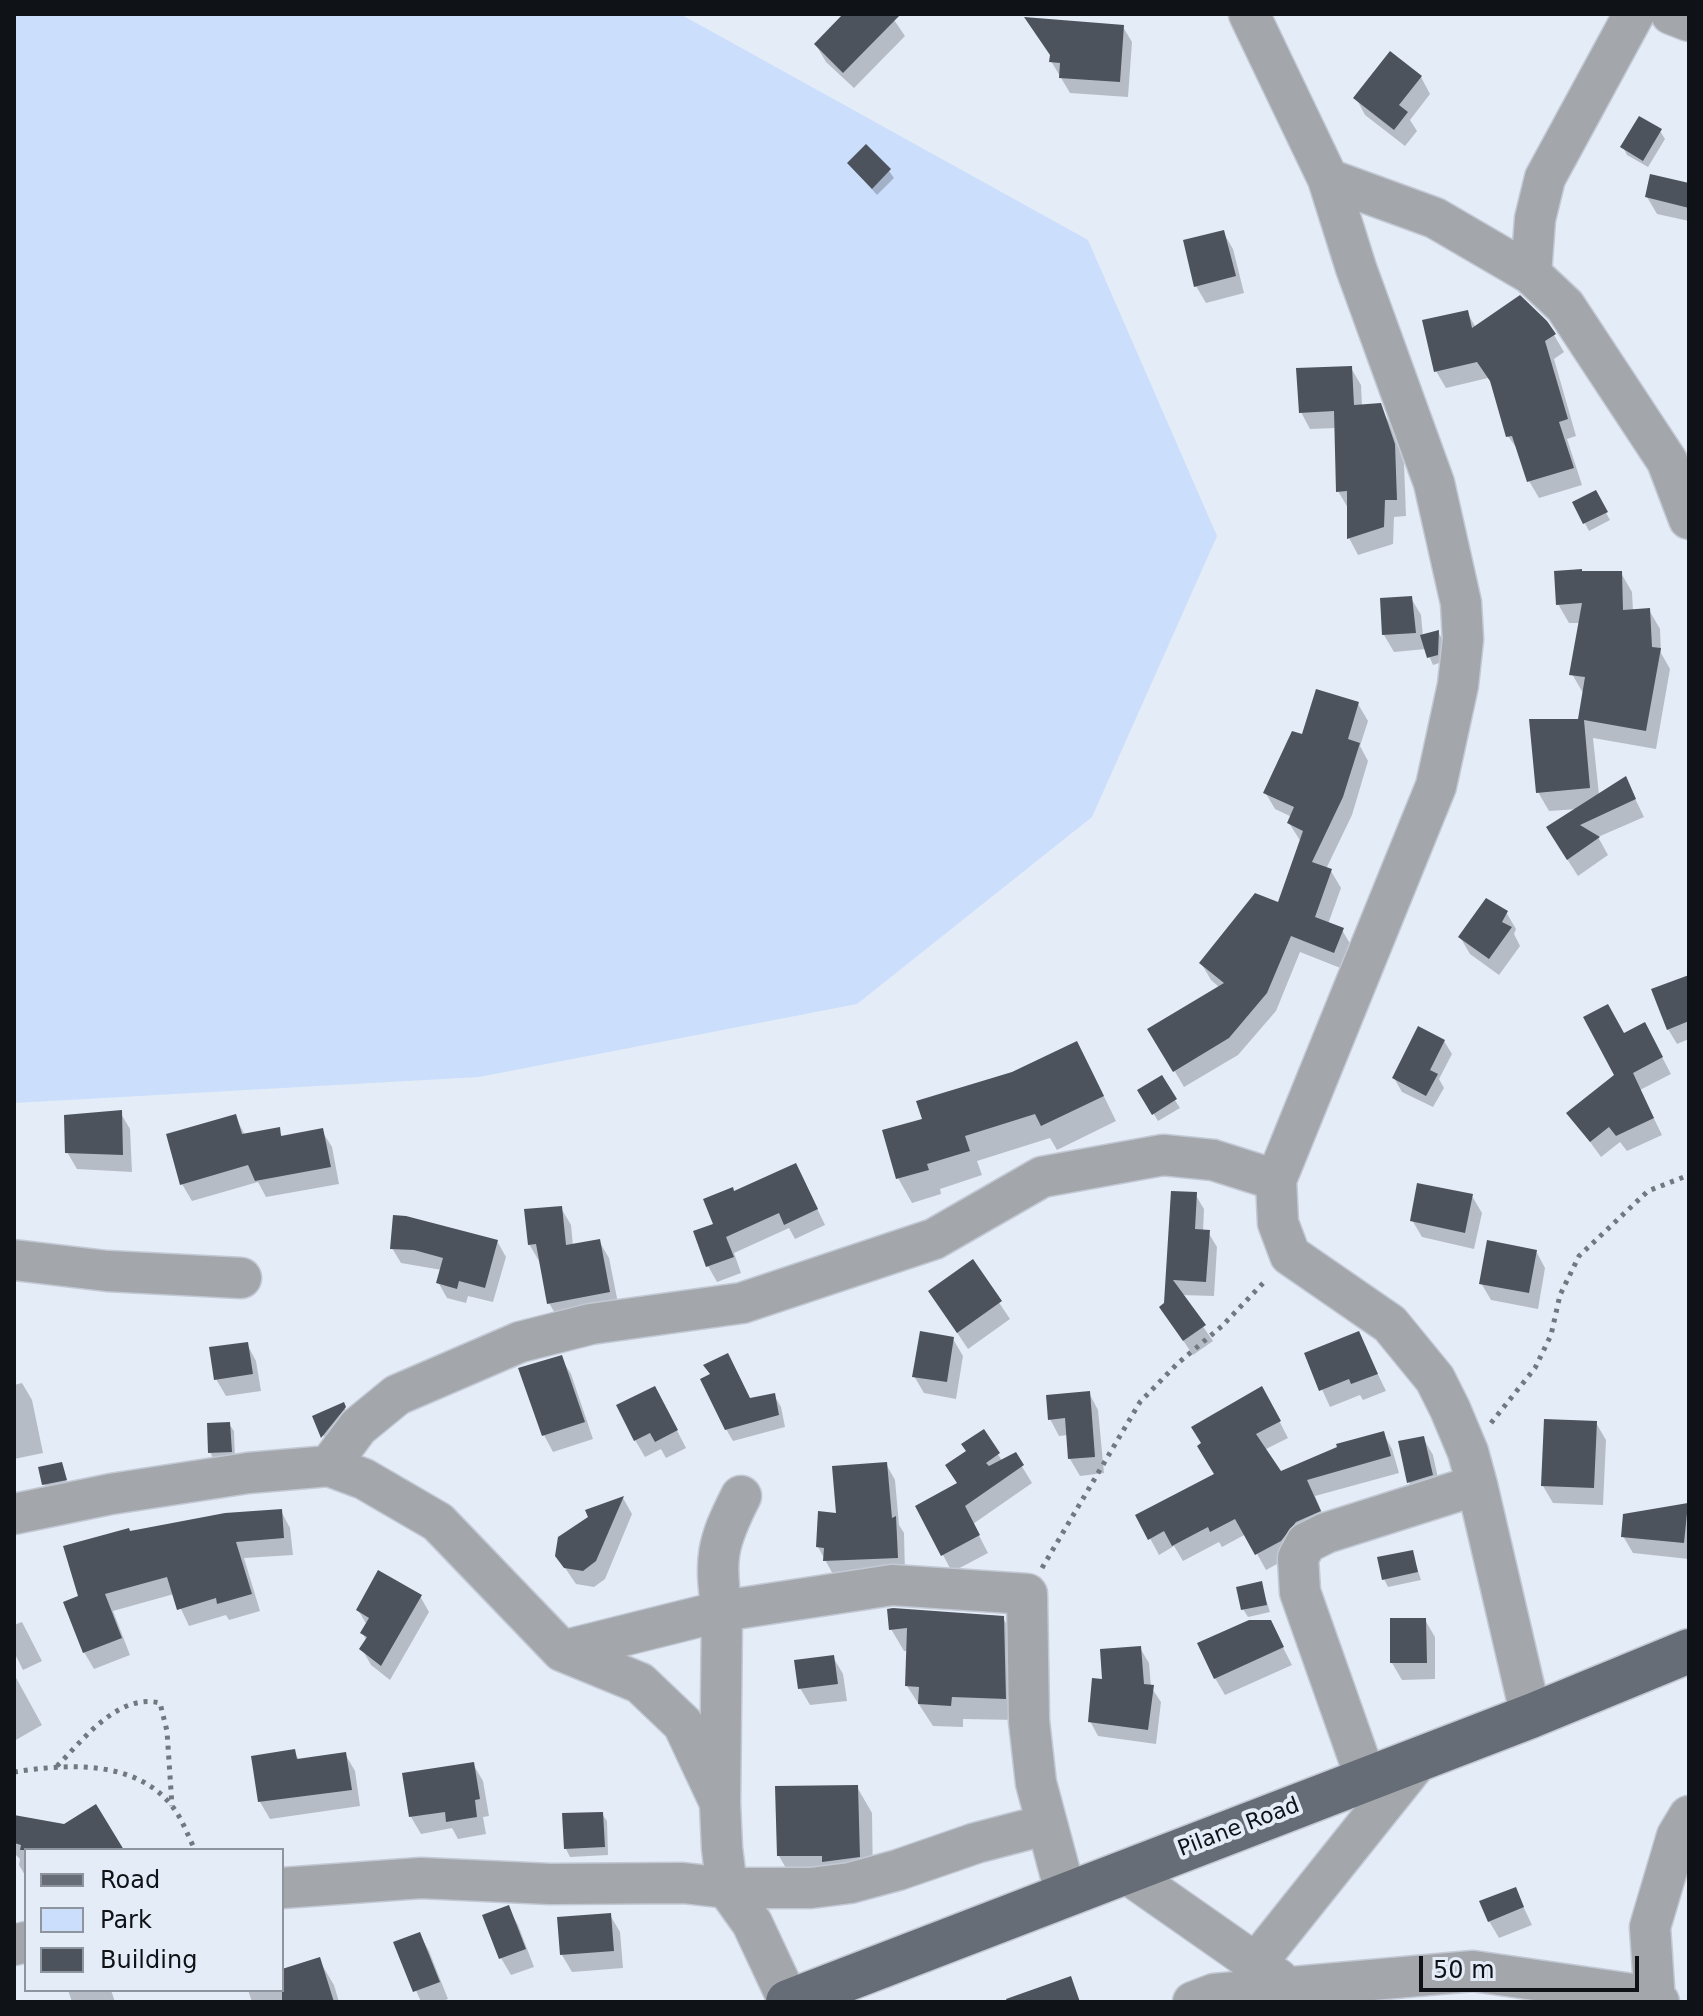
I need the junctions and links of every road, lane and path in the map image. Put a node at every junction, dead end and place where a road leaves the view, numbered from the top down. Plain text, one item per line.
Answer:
1 (1249, 14) edge
2 (1634, 14) edge
3 (1671, 14) edge
4 (1689, 21) edge
5 (1328, 179) junction
6 (1531, 274) junction
7 (1678, 461) edge
8 (1689, 519) edge
9 (1689, 1175) edge
10 (1276, 1180) junction
11 (1290, 1255) junction
12 (14, 1260) edge
13 (241, 1278) dead end
14 (329, 1466) junction
15 (1472, 1468) junction
16 (741, 1496) dead end
17 (14, 1514) edge
18 (1027, 1594) junction
19 (722, 1611) junction
20 (562, 1651) junction
21 (1689, 1651) edge
22 (1531, 1716) junction
23 (1420, 1758) junction
24 (57, 1766) junction
25 (14, 1772) edge
26 (1366, 1779) junction
27 (720, 1803) junction
28 (172, 1806) junction
29 (1689, 1816) edge
30 (1045, 1825) junction
31 (194, 1848) edge
32 (1125, 1872) junction
33 (284, 1888) edge
34 (727, 1888) junction
35 (1066, 1895) junction
36 (1257, 1962) junction
37 (1288, 1986) junction
38 (1656, 2000) edge
39 (789, 2002) edge
40 (1193, 2002) edge

1 - 5 street
2 - 6 street
3 - 4 street
5 - 6 street
5 - 10 street
6 - 7 street
7 - 8 street
9 - 15 path
10 - 11 street
10 - 14 street
11 - 15 street
11 - 18 path
12 - 13 street
14 - 17 street
14 - 20 street
15 - 22 street
15 - 26 street
16 - 19 street
18 - 19 street
18 - 30 street
19 - 20 street
19 - 27 street
20 - 27 street
21 - 22 main road, Pilane Road
22 - 23 main road, Pilane Road
23 - 26 main road, Pilane Road
23 - 36 street
24 - 25 path
24 - 28 path
24 - 28 path
26 - 32 main road, Pilane Road
27 - 34 street
28 - 31 path
29 - 38 street
30 - 34 street
30 - 35 street
32 - 35 main road, Pilane Road
32 - 36 street
33 - 34 street
34 - 39 street
35 - 39 main road, Pilane Road
36 - 37 street
37 - 38 street
37 - 40 street

